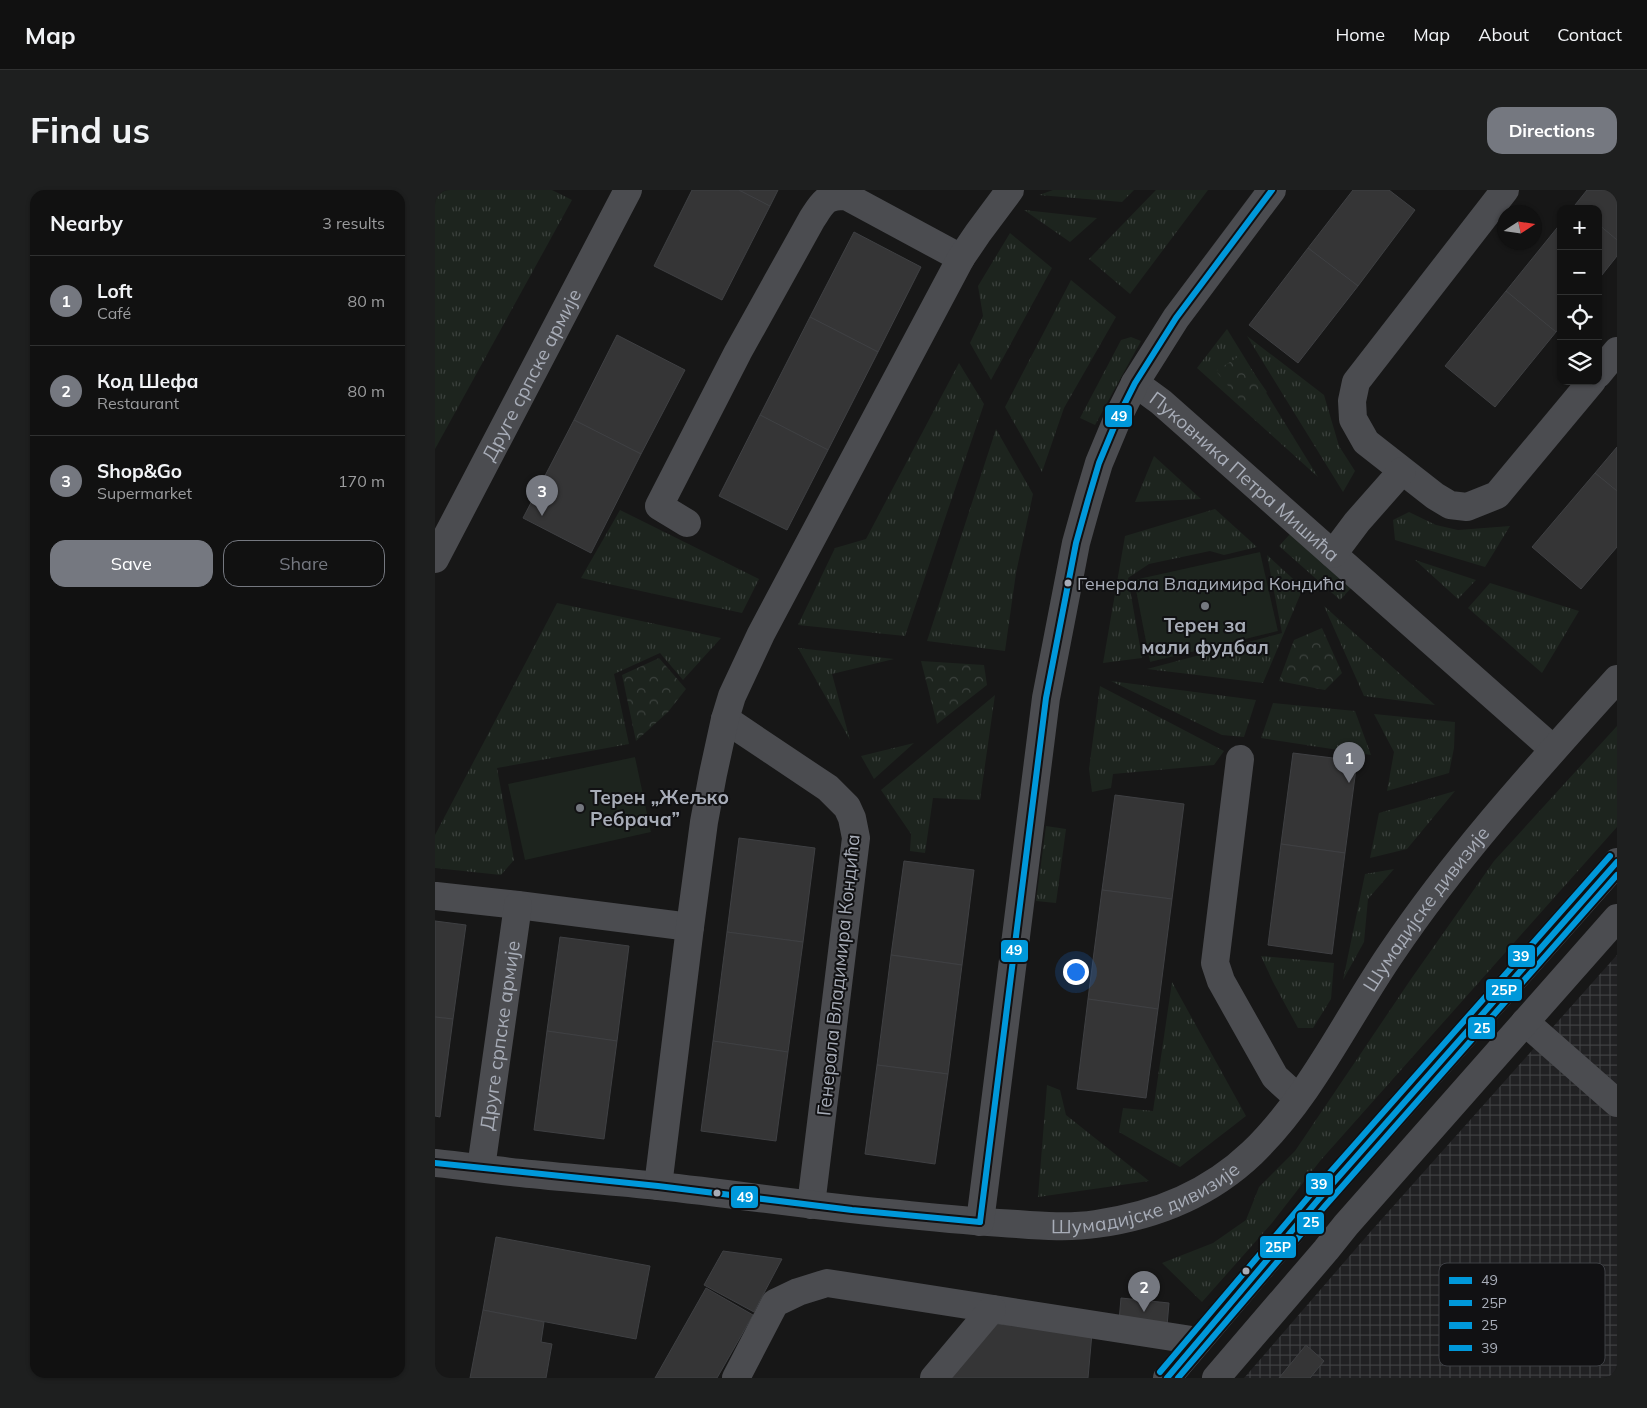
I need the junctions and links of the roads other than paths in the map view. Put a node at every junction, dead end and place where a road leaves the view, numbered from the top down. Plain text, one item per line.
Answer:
1 (628, 190) edge
2 (1011, 190) edge
3 (1272, 190) edge
4 (1505, 190) edge
5 (961, 258) junction
6 (1617, 351) edge
7 (1602, 369) edge
8 (1135, 383) junction
9 (1589, 385) edge
10 (1402, 470) junction
11 (687, 523) dead end
12 (1333, 554) junction
13 (435, 559) edge
14 (1617, 679) edge
15 (725, 719) junction
16 (1553, 749) junction
17 (1240, 758) dead end
18 (1617, 862) edge
19 (436, 896) edge
20 (518, 905) junction
21 (1617, 918) edge
22 (689, 927) junction
23 (1525, 1022) junction
24 (1298, 1098) junction
25 (1617, 1103) edge
26 (435, 1163) edge
27 (481, 1168) junction
28 (658, 1186) junction
29 (811, 1205) junction
30 (980, 1222) junction
31 (1297, 1226) junction
32 (1326, 1250) junction
33 (992, 1309) junction
34 (1198, 1341) junction
35 (736, 1378) edge
36 (934, 1378) edge
37 (1167, 1378) edge
38 (1216, 1378) edge

1 - 13 street, Друге српске армије
2 - 5 street
3 - 8 street
4 - 10 street
5 - 11 street
5 - 15 street
6 - 7 street
8 - 12 street, Пуковника Петра Мишића
8 - 30 street
9 - 10 street
10 - 12 street
12 - 16 street, Пуковника Петра Мишића
14 - 16 street, Шумадијске дивизије
15 - 22 street
15 - 29 street, Генерала Владимира Кондића
16 - 24 street, Шумадијске дивизије
17 - 24 street
18 - 31 street
19 - 20 street
20 - 22 street
20 - 27 street, Друге српске армије
21 - 23 street
22 - 28 street
23 - 25 street
23 - 32 street
24 - 30 street, Шумадијске дивизије
26 - 27 street, Шумадијске дивизије
27 - 28 street, Шумадијске дивизије
28 - 29 street, Шумадијске дивизије
29 - 30 street, Шумадијске дивизије
31 - 32 street
31 - 34 street
32 - 38 street
33 - 34 street
33 - 35 street
33 - 36 street
34 - 37 street

